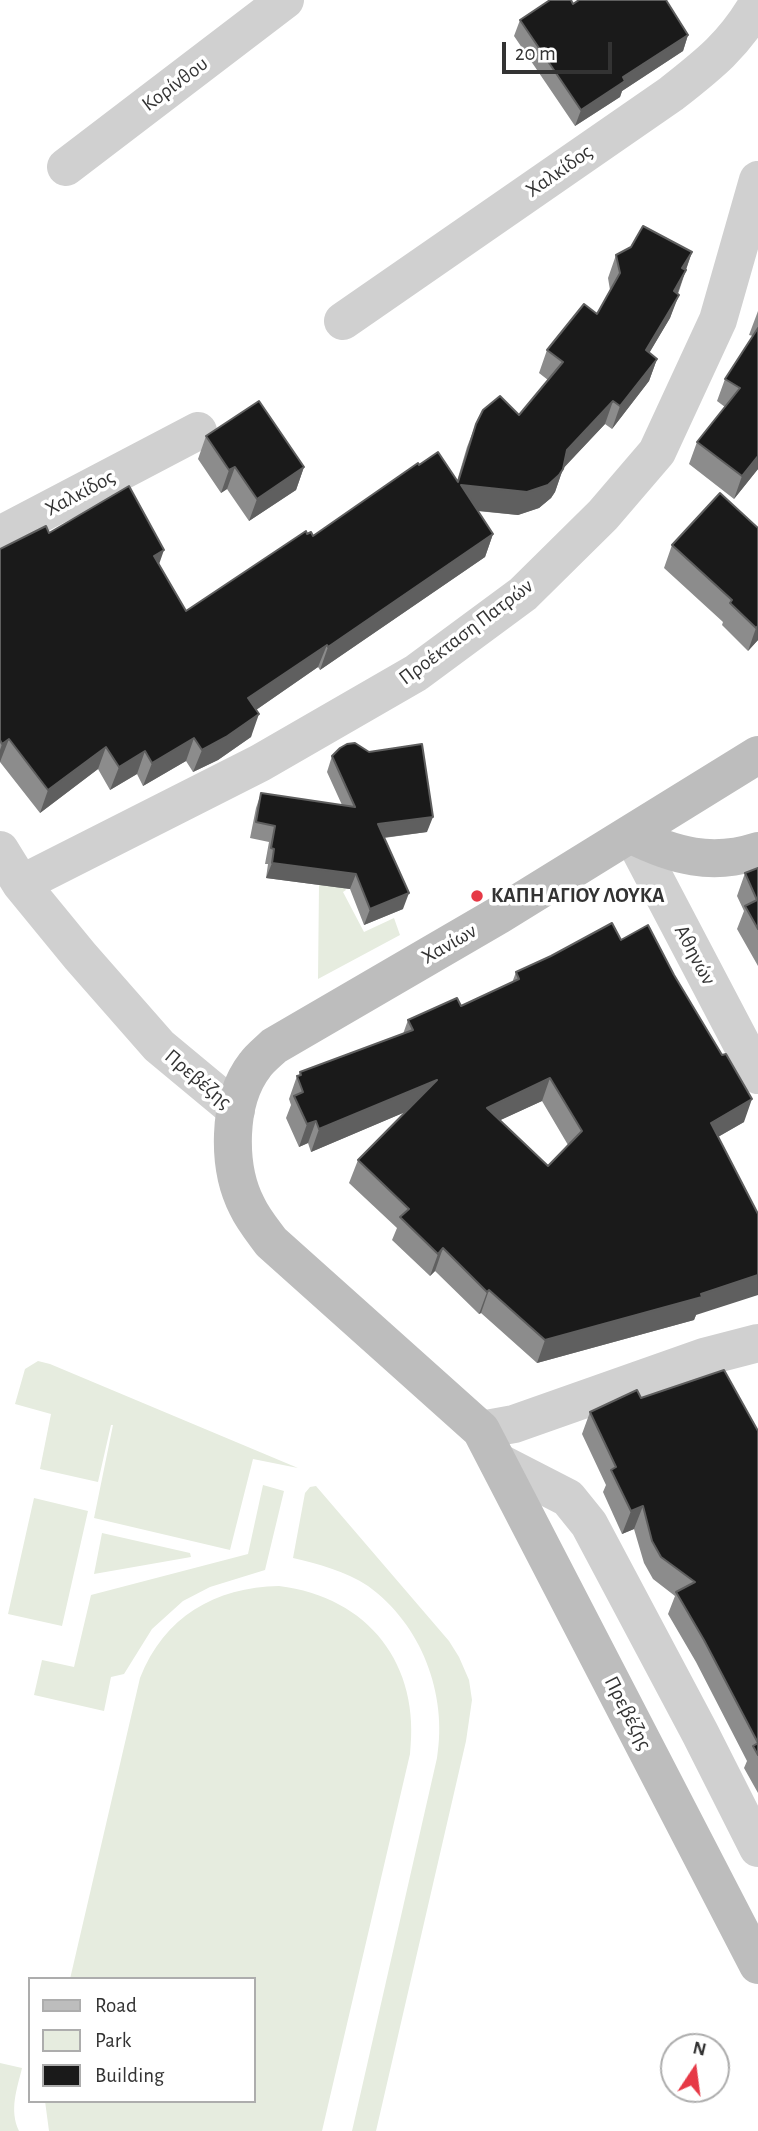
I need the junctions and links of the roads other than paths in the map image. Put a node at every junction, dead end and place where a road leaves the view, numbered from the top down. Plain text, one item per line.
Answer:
1 (285, 0) edge
2 (758, 3) edge
3 (66, 167) dead end
4 (758, 180) edge
5 (343, 321) dead end
6 (198, 431) dead end
7 (0, 535) edge
8 (758, 755) edge
9 (632, 835) junction
10 (0, 850) edge
11 (758, 851) edge
12 (22, 884) junction
13 (758, 1075) edge
14 (236, 1110) junction
15 (758, 1343) edge
16 (490, 1446) junction
17 (758, 1848) edge
18 (758, 1965) edge

1 - 3 street, Κορίνθου
2 - 5 street, Χαλκίδος
4 - 12 street, Προέκταση Πατρών
6 - 7 street, Χαλκίδος
8 - 9 street, Χανίων
9 - 11 street
9 - 13 street, Αθηνών
9 - 14 street, Χανίων
10 - 12 street, Πρεβέζης
12 - 14 street, Πρεβέζης
14 - 16 street, Πρεβέζης
15 - 16 street
16 - 17 street, Πρεβέζης
16 - 18 street, Πρεβέζης

